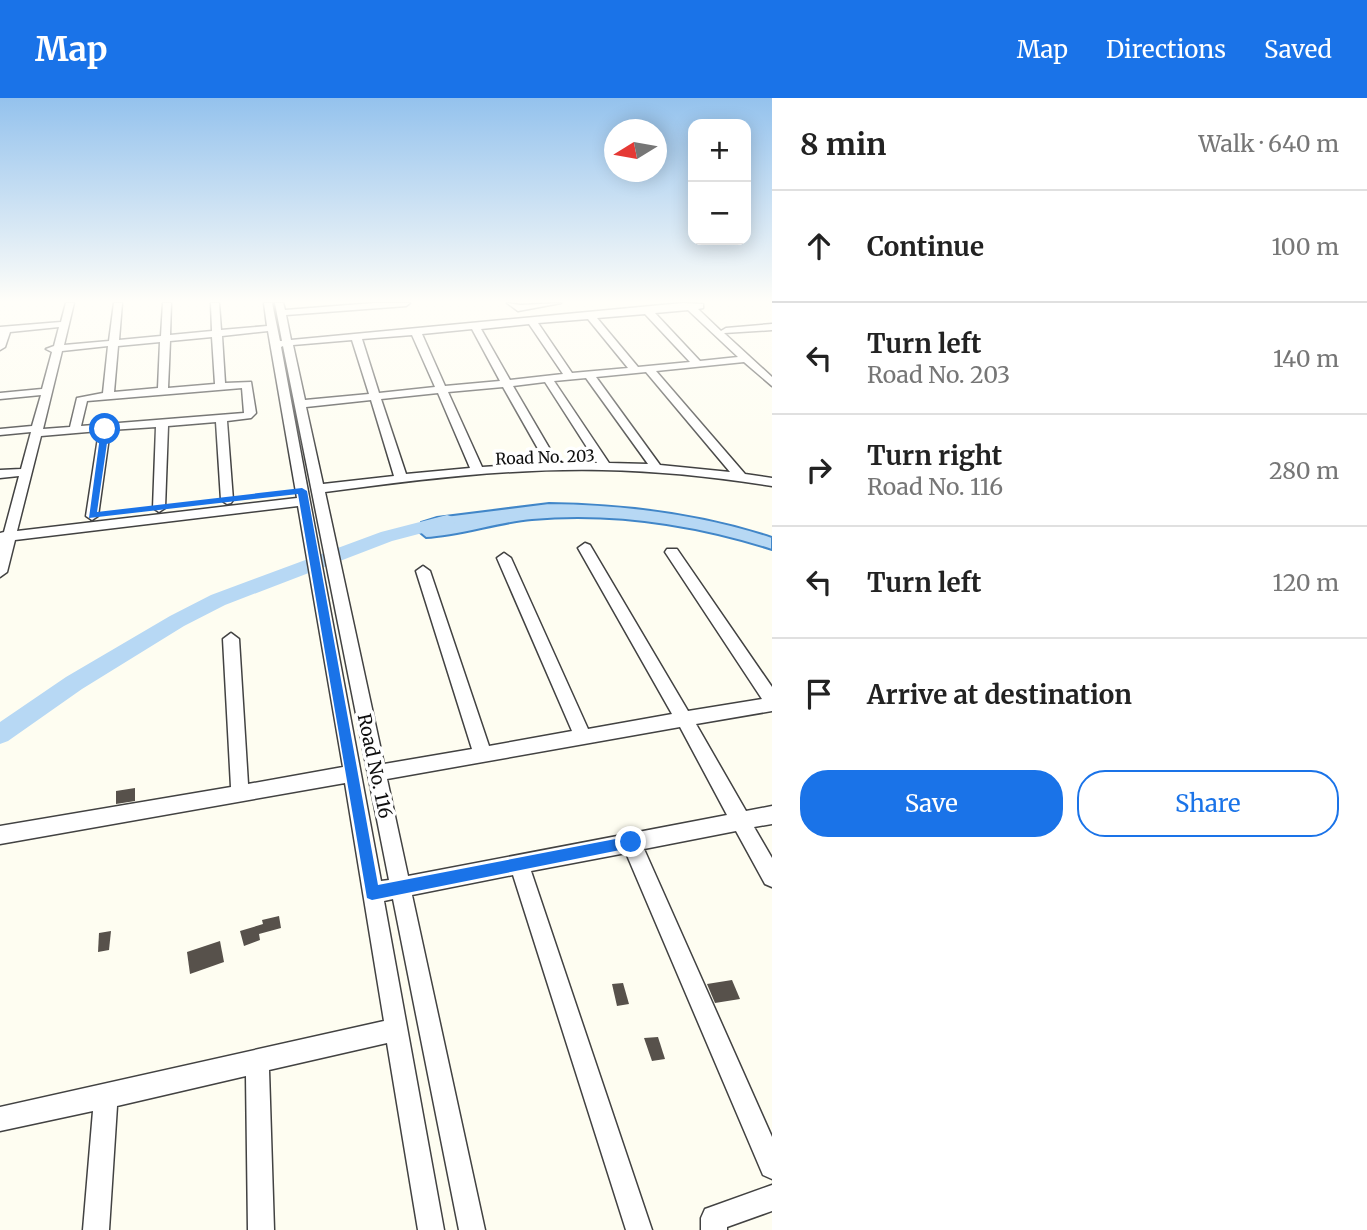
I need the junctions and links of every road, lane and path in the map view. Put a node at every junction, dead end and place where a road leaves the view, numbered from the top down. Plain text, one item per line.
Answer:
1 (53, 356) edge
2 (53, 356) edge
3 (111, 356) edge
4 (165, 356) edge
5 (217, 356) edge
6 (282, 356) edge
7 (284, 356) edge
8 (361, 356) edge
9 (426, 356) edge
10 (492, 356) edge
11 (557, 356) edge
12 (623, 356) edge
13 (690, 356) edge
14 (743, 356) edge
15 (754, 356) edge
16 (746, 359) junction
17 (697, 363) junction
18 (648, 368) junction
19 (634, 369) junction
20 (771, 371) edge
21 (589, 374) junction
22 (569, 376) junction
23 (547, 378) junction
24 (508, 383) junction
25 (772, 383) edge
26 (220, 385) junction
27 (441, 389) junction
28 (163, 390) junction
29 (40, 392) junction
30 (0, 396) edge
31 (107, 396) junction
32 (373, 396) junction
33 (300, 404) junction
34 (221, 418) junction
35 (162, 424) junction
36 (75, 429) junction
37 (105, 429) junction
38 (34, 431) junction
39 (0, 432) edge
40 (604, 464) junction
41 (554, 465) junction
42 (655, 466) junction
43 (477, 470) junction
44 (19, 472) junction
45 (0, 474) edge
46 (740, 476) junction
47 (401, 478) junction
48 (772, 482) edge
49 (772, 488) edge
50 (318, 494) junction
51 (303, 496) junction
52 (227, 500) junction
53 (159, 508) junction
54 (92, 516) junction
55 (4, 530) edge
56 (585, 548) dead end
57 (672, 552) dead end
58 (504, 558) dead end
59 (423, 571) dead end
60 (0, 572) edge
61 (329, 588) junction
62 (231, 639) dead end
63 (772, 702) edge
64 (684, 719) junction
65 (583, 737) junction
66 (483, 755) junction
67 (378, 773) junction
68 (351, 774) junction
69 (240, 794) junction
70 (772, 815) edge
71 (741, 821) junction
72 (0, 835) edge
73 (631, 842) junction
74 (519, 864) junction
75 (772, 877) edge
76 (400, 888) junction
77 (372, 893) junction
78 (397, 1030) junction
79 (257, 1060) junction
80 (106, 1098) junction
81 (0, 1119) edge
82 (772, 1166) edge
83 (772, 1198) edge
84 (96, 1230) edge
85 (261, 1230) edge
86 (431, 1230) edge
87 (472, 1230) edge
88 (639, 1230) edge
89 (714, 1230) edge

1 - 29 street
2 - 38 street
3 - 31 street
4 - 28 street
5 - 26 street
6 - 51 street, Road No. 116
7 - 33 street, Road No. 116
8 - 32 street
9 - 27 street
10 - 24 street
11 - 22 street
12 - 19 street
13 - 17 street
14 - 16 street
15 - 20 street
16 - 17 street
16 - 25 street
17 - 18 street
18 - 19 street
18 - 46 street
19 - 21 street
21 - 22 street
21 - 42 street
22 - 23 street
23 - 24 street
23 - 40 street
24 - 27 street
24 - 41 street
26 - 28 street
26 - 34 street
27 - 32 street
27 - 43 street
28 - 31 street
29 - 30 street
29 - 38 street
31 - 36 street
32 - 33 street
32 - 47 street
33 - 50 street, Road No. 116
34 - 35 street
34 - 52 street
35 - 37 street
35 - 53 street
36 - 37 street
36 - 38 street
37 - 54 street
38 - 39 street
38 - 44 street
38 - 55 street
40 - 41 street
40 - 42 street
41 - 43 street
42 - 46 street
43 - 47 street
44 - 45 street
44 - 55 street
46 - 48 street
47 - 50 street
49 - 50 street, Road No. 203
50 - 61 street, Road No. 116
51 - 52 street
51 - 55 street
51 - 61 street, Road No. 116
52 - 53 street
53 - 54 street
54 - 55 street
55 - 60 street
56 - 64 street
57 - 63 street
58 - 65 street
59 - 66 street
61 - 67 street, Road No. 116
61 - 68 street, Road No. 116
62 - 69 street
63 - 64 street
64 - 65 street
64 - 71 street
65 - 66 street
66 - 67 street
67 - 76 street, Road No. 116
68 - 69 street
68 - 77 street, Road No. 116
69 - 72 street
70 - 71 street
71 - 73 street
71 - 75 street
73 - 74 street
73 - 82 street
74 - 76 street
74 - 88 street
76 - 77 street
76 - 87 street, Road No. 116
77 - 78 street, Road No. 116
78 - 79 street
78 - 86 street, Road No. 116
79 - 80 street
79 - 85 street
80 - 81 street
80 - 84 street
83 - 89 street

